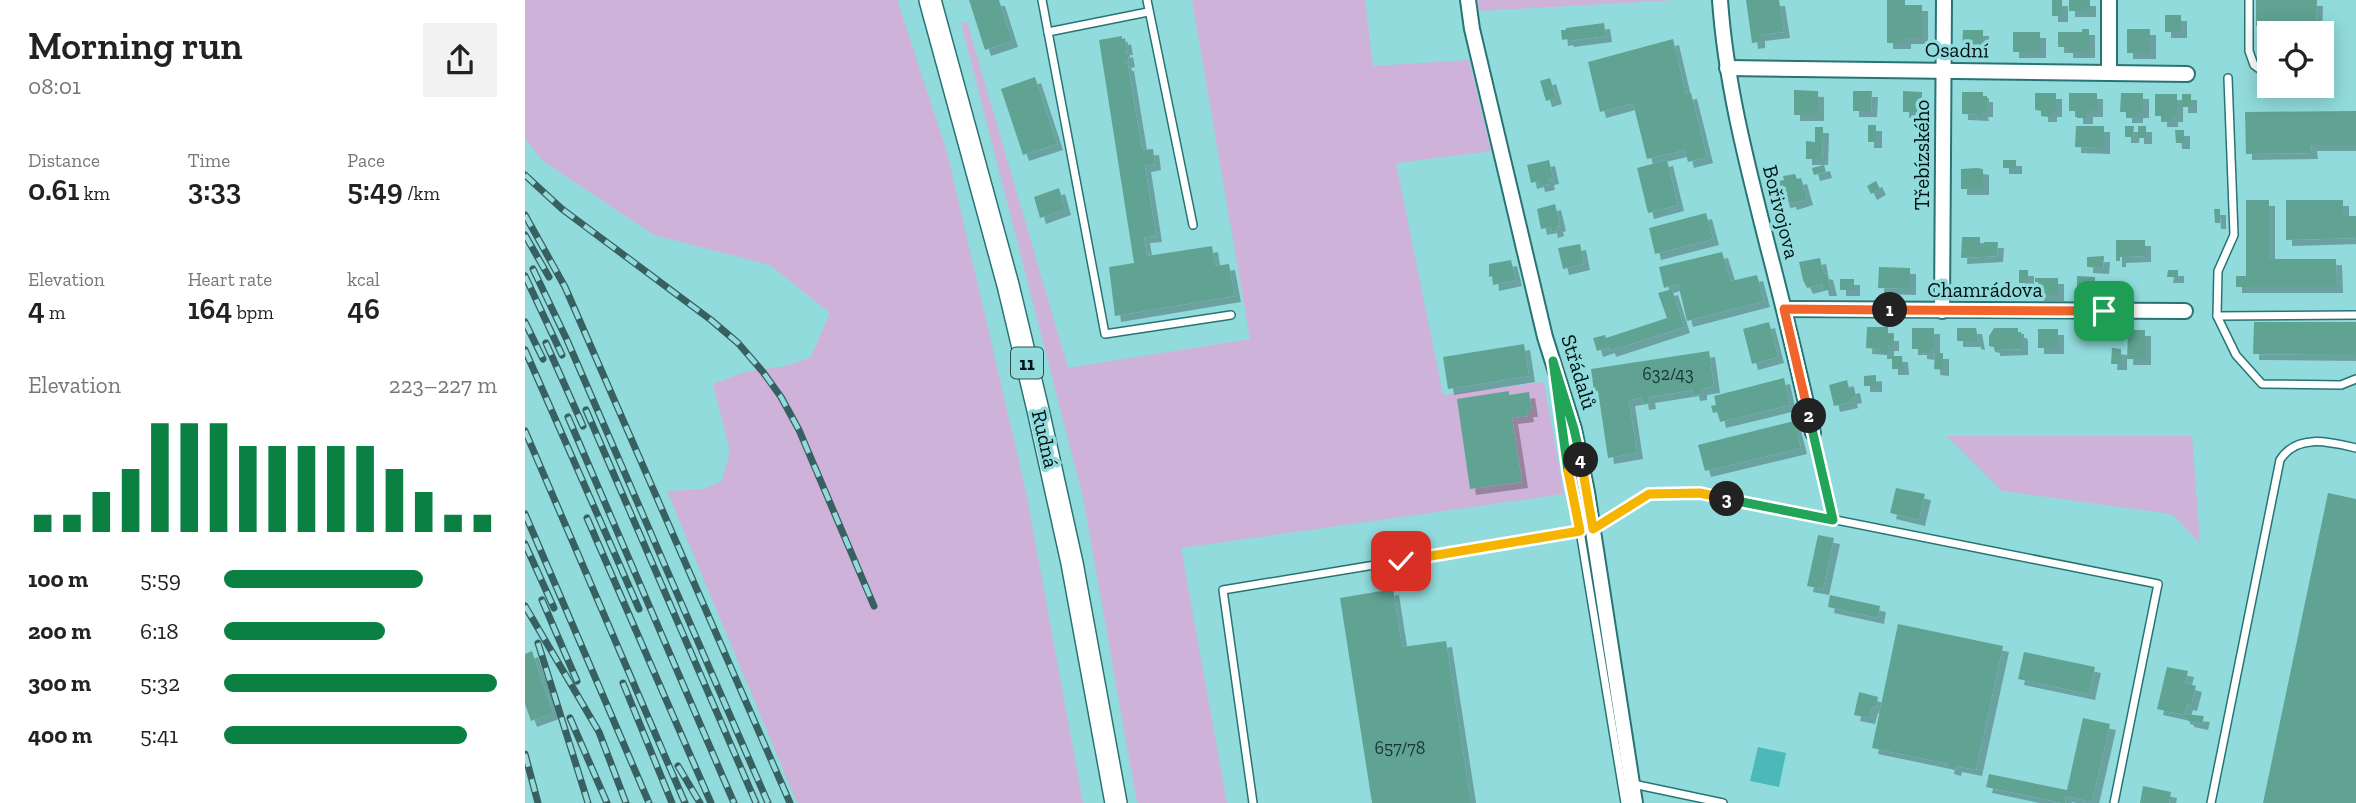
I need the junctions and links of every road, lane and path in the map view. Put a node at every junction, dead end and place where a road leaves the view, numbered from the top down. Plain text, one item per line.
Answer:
1 (1042, 0) edge
2 (1147, 0) edge
3 (1468, 0) edge
4 (1720, 0) edge
5 (1944, 0) edge
6 (2109, 0) edge
7 (2249, 0) edge
8 (933, 5) edge
9 (1148, 12) junction
10 (1048, 32) junction
11 (2257, 66) edge
12 (1727, 68) junction
13 (1943, 71) junction
14 (2109, 73) junction
15 (2187, 74) dead end
16 (2228, 78) dead end
17 (1193, 225) dead end
18 (1784, 309) junction
19 (1942, 311) junction
20 (2185, 312) dead end
21 (1231, 315) dead end
22 (2356, 315) edge
23 (2217, 316) junction
24 (2356, 379) edge
25 (1812, 433) joint
26 (2356, 448) edge
27 (1833, 520) junction
28 (1587, 530) junction
29 (1632, 784) junction
30 (1116, 803) edge
31 (1253, 803) edge
32 (1625, 803) edge
33 (1635, 803) edge
34 (1723, 803) edge
35 (2114, 803) edge
36 (2211, 803) edge

1 - 10 lane
2 - 9 lane
3 - 28 street, Střádalů
4 - 12 street, Bořivojova
5 - 13 street, Třebízského
6 - 14 street
7 - 11 lane
8 - 30 main road, Rudná / 11
9 - 10 lane
9 - 17 lane
10 - 21 lane
12 - 13 street, Osadní
12 - 18 street, Bořivojova
13 - 14 street, Osadní
13 - 19 street, Třebízského
14 - 15 street, Osadní
16 - 23 lane
18 - 19 street, Chamrádova
18 - 25 street, Bořivojova
19 - 20 street, Chamrádova
22 - 23 lane
23 - 24 lane
25 - 27 lane
26 - 36 lane
27 - 28 lane
27 - 35 lane
28 - 29 street, Střádalů
28 - 31 lane
28 - 32 lane
29 - 33 street, Střádalů
29 - 34 lane

